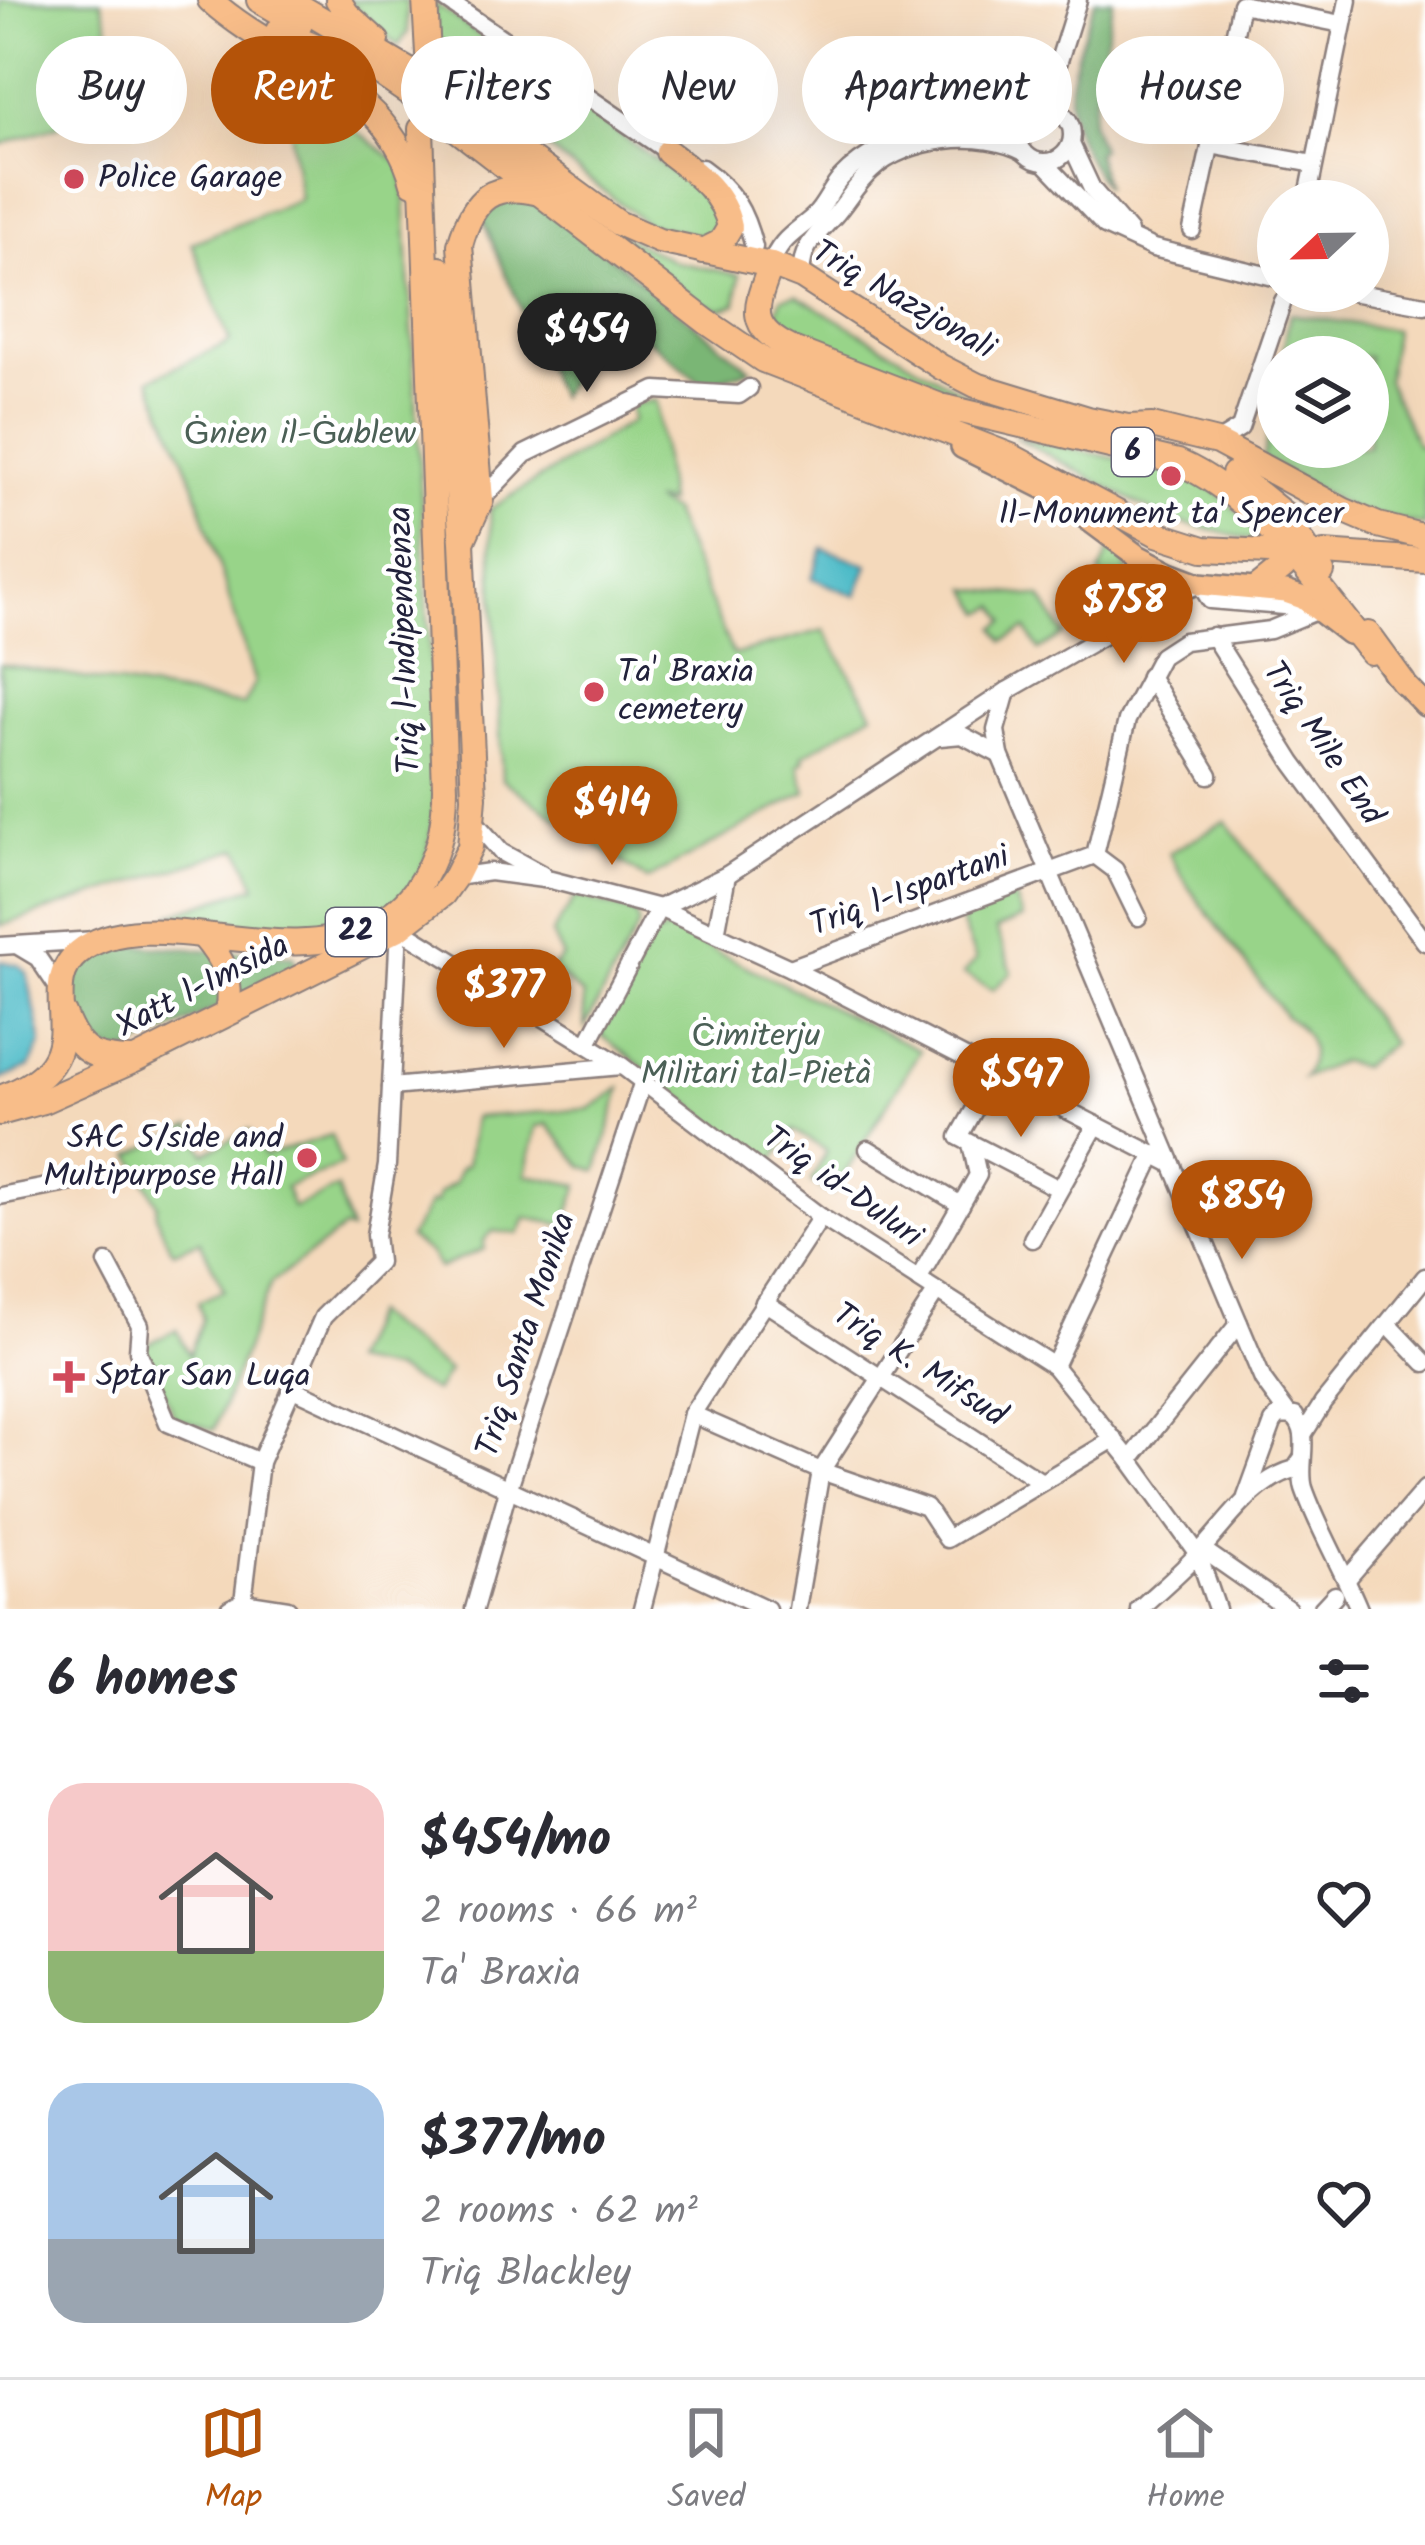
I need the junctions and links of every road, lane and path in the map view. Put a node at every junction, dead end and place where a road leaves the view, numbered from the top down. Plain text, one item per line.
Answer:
1 (259, 0) edge
2 (289, 0) edge
3 (315, 0) edge
4 (338, 0) edge
5 (413, 0) edge
6 (425, 0) edge
7 (446, 0) edge
8 (1078, 0) edge
9 (1348, 0) edge
10 (212, 3) edge
11 (1342, 24) junction
12 (418, 36) edge
13 (423, 36) edge
14 (1067, 36) edge
15 (401, 47) edge
16 (401, 64) edge
17 (387, 68) junction
18 (524, 144) edge
19 (893, 144) edge
20 (929, 144) edge
21 (1005, 144) edge
22 (1022, 144) edge
23 (1070, 144) joint
24 (1210, 145) junction
25 (668, 152) junction
26 (1024, 152) junction
27 (1046, 164) junction
28 (1314, 164) junction
29 (1311, 180) edge
30 (547, 196) junction
31 (1192, 230) dead end
32 (1134, 237) junction
33 (703, 251) junction
34 (760, 262) junction
35 (1257, 273) edge
36 (802, 277) junction
37 (758, 299) junction
38 (1389, 299) edge
39 (1425, 305) edge
40 (1280, 312) edge
41 (425, 316) junction
42 (776, 340) junction
43 (749, 388) dead end
44 (945, 407) junction
45 (915, 420) junction
46 (1128, 428) junction
47 (1216, 442) junction
48 (1236, 475) junction
49 (481, 500) junction
50 (1132, 520) junction
51 (1419, 536) edge
52 (461, 542) junction
53 (1279, 552) junction
54 (1324, 553) dead end
55 (1136, 555) junction
56 (1425, 560) edge
57 (1200, 584) junction
58 (1259, 587) junction
59 (1320, 609) junction
60 (1130, 620) junction
61 (1213, 637) junction
62 (1371, 652) junction
63 (1149, 676) junction
64 (1403, 682) junction
65 (1007, 691) junction
66 (1425, 705) edge
67 (939, 737) junction
68 (1000, 755) junction
69 (1208, 775) dead end
70 (445, 817) joint
71 (474, 820) junction
72 (470, 847) joint
73 (1095, 855) junction
74 (1050, 873) junction
75 (727, 875) junction
76 (455, 877) junction
77 (551, 880) junction
78 (659, 908) junction
79 (1138, 917) dead end
80 (399, 928) junction
81 (716, 934) junction
82 (203, 936) junction
83 (104, 939) junction
84 (1425, 942) edge
85 (9, 946) edge
86 (790, 968) junction
87 (61, 1000) junction
88 (226, 1013) junction
89 (588, 1043) junction
90 (135, 1060) junction
91 (622, 1066) junction
92 (994, 1073) junction
93 (643, 1081) junction
94 (391, 1087) junction
95 (1142, 1092) junction
96 (0, 1098) edge
97 (0, 1113) edge
98 (1096, 1125) junction
99 (1121, 1138) junction
100 (965, 1140) junction
101 (868, 1149) dead end
102 (1154, 1154) junction
103 (1172, 1164) junction
104 (73, 1182) dead end
105 (1059, 1189) junction
106 (0, 1196) edge
107 (961, 1205) junction
108 (820, 1217) junction
109 (1032, 1239) dead end
110 (107, 1263) dead end
111 (1425, 1277) edge
112 (919, 1279) junction
113 (936, 1292) junction
114 (764, 1302) junction
115 (1239, 1323) junction
116 (1388, 1324) junction
117 (1425, 1364) edge
118 (1054, 1366) junction
119 (883, 1377) junction
120 (294, 1389) junction
121 (1323, 1403) junction
122 (692, 1414) junction
123 (1284, 1417) junction
124 (1304, 1433) junction
125 (1114, 1439) junction
126 (1266, 1451) junction
127 (1130, 1460) junction
128 (1300, 1460) junction
129 (260, 1462) junction
130 (821, 1471) junction
131 (1280, 1473) junction
132 (1040, 1481) junction
133 (509, 1486) junction
134 (1303, 1486) junction
135 (1422, 1499) edge
136 (1244, 1500) junction
137 (1200, 1552) junction
138 (654, 1557) junction
139 (1348, 1578) junction
140 (236, 1606) edge
141 (288, 1609) edge
142 (474, 1609) edge
143 (642, 1609) edge
144 (767, 1609) edge
145 (797, 1609) edge
146 (1139, 1609) edge
147 (1217, 1609) edge
148 (1288, 1609) edge
149 (1359, 1609) edge

1 - 17 highway, Triq Nazzjonali / 6
2 - 17 highway, Triq Nazzjonali / 6
3 - 17 highway, Triq Nazzjonali / 6
4 - 15 highway
5 - 12 highway
6 - 13 highway
7 - 25 street
8 - 14 street
9 - 11 street
10 - 17 highway, Triq Nazzjonali
10 - 41 highway
11 - 24 street
11 - 28 street
16 - 17 highway, Triq Nazzjonali / 6
17 - 30 highway, Triq Nazzjonali / 6
18 - 33 highway, Triq Nazzjonali / 6
19 - 34 street
20 - 36 street
21 - 26 street
22 - 26 street
23 - 27 street
23 - 32 street
24 - 28 street
24 - 31 street
25 - 33 highway
25 - 34 street
26 - 27 street
27 - 32 street
28 - 29 street
30 - 45 highway, Triq Nazzjonali / 6
30 - 49 highway
32 - 35 street
33 - 34 highway, Triq Nazzjonali / 6
34 - 36 highway, Triq Nazzjonali / 6
34 - 37 highway
34 - 42 highway
36 - 37 highway
36 - 46 highway, Triq Nazzjonali / 6
37 - 42 highway
38 - 39 street
40 - 47 street
41 - 52 highway, Triq l-Indipendenza
41 - 70 highway, Triq l-Indipendenza
42 - 44 highway, 6
43 - 49 street
44 - 50 highway, 6
44 - 53 highway, 6
45 - 50 highway, Triq Nazzjonali / 6
45 - 55 main road, Triq Nazzjonali / 6
46 - 47 highway, Triq Nazzjonali / 6
46 - 48 highway, 6
47 - 51 highway, Triq Nazzjonali / 6
48 - 53 highway, 6
48 - 64 highway, 6
49 - 52 highway
50 - 53 highway, Triq Nazzjonali / 6
52 - 71 highway, Triq l-Indipendenza
53 - 58 highway
53 - 62 highway, 6
54 - 56 highway
55 - 57 main road, Triq Nazzjonali / 6
55 - 60 street
57 - 58 main road, Triq Nazzjonali / 6
57 - 59 street
57 - 60 street
58 - 59 main road, Triq Nazzjonali
59 - 61 street
59 - 62 main road, Triq Nazzjonali
60 - 65 street
61 - 63 street
61 - 84 street, Triq Mile End
62 - 64 main road, Triq Nazzjonali
63 - 69 street
63 - 73 street
64 - 66 main road, Triq Nazzjonali
65 - 67 street
65 - 68 street
67 - 68 street
67 - 75 street
68 - 74 street
70 - 82 highway, Xatt l-Imsida / 22
71 - 72 highway, Triq l-Indipendenza
71 - 77 street
72 - 76 highway, Xatt l-Imsida / 22
73 - 74 street, Triq l-Ispartani
73 - 79 street
74 - 86 street, Triq l-Ispartani
74 - 95 street
75 - 78 street
75 - 81 street
76 - 77 street
76 - 80 highway, Xatt l-Imsida / 22
77 - 78 street
78 - 81 street
78 - 89 street
80 - 88 highway, Xatt l-Imsida / 22
80 - 89 street, Triq id-Duluri
80 - 94 street
81 - 86 street
82 - 83 highway, Xatt l-Imsida / 22
82 - 88 highway
83 - 85 street
83 - 87 highway, Xatt l-Imsida
85 - 87 street
86 - 92 street
87 - 90 highway
87 - 96 highway, Xatt l-Imsida
88 - 90 highway, Xatt l-Imsida / 22
89 - 91 street, Triq id-Duluri
90 - 97 highway, Xatt l-Imsida / 22
91 - 93 street, Triq id-Duluri
91 - 94 street
92 - 98 street
92 - 100 street
93 - 108 street, Triq id-Duluri
93 - 133 street, Triq Santa Monika
94 - 120 street
95 - 99 street
95 - 103 street
98 - 99 street
98 - 105 street
99 - 102 street
100 - 105 street
100 - 107 street
101 - 107 street
102 - 103 street
102 - 118 street
103 - 115 street
104 - 106 street
105 - 109 street
107 - 112 street
108 - 112 street, Triq id-Duluri
108 - 114 street
110 - 129 street
111 - 116 street
112 - 113 street, Triq id-Duluri
113 - 118 street, Triq id-Duluri
113 - 119 street
114 - 119 street, Triq K. Mifsud
114 - 122 street
115 - 123 street
115 - 127 street
116 - 117 street
116 - 121 street
118 - 125 street, Triq id-Duluri
119 - 130 street
119 - 132 street, Triq K. Mifsud
120 - 129 street
120 - 133 street
121 - 123 street
121 - 124 street
122 - 130 street
122 - 138 street
123 - 124 street
123 - 126 street
124 - 128 street
125 - 127 street, Triq id-Duluri
125 - 132 street
126 - 131 street
126 - 136 street
127 - 137 street, Triq id-Duluri
128 - 131 street
128 - 134 street
129 - 140 street
130 - 132 street
130 - 145 street
131 - 134 street
131 - 136 street
133 - 138 street
133 - 142 street, Triq Santa Monika
134 - 139 street
135 - 139 street
136 - 137 street
137 - 146 street
137 - 147 street
137 - 148 street
138 - 143 street
138 - 144 street
139 - 149 street
140 - 141 street

